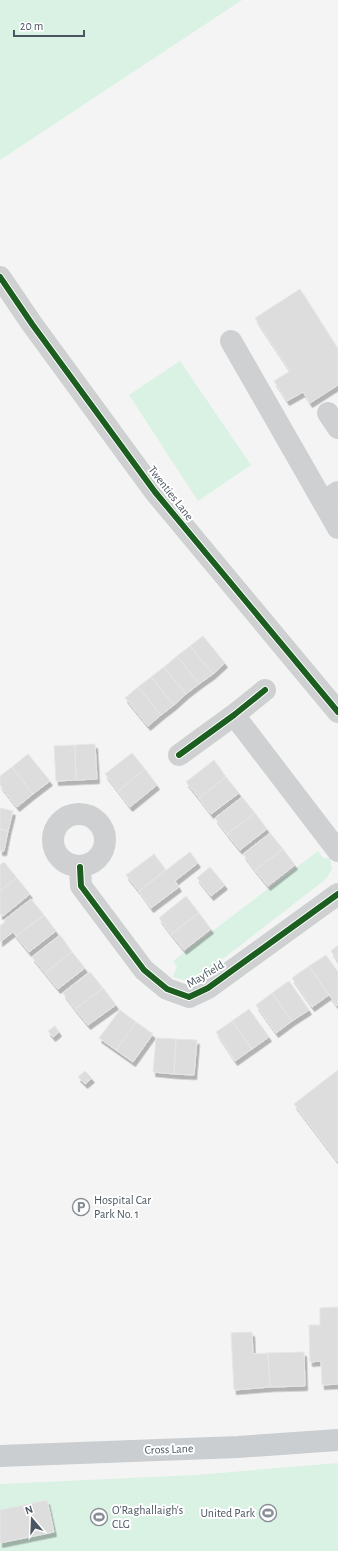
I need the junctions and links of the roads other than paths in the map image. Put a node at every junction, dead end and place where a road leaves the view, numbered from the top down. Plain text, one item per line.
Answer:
1 (0, 277) edge
2 (231, 341) dead end
3 (330, 497) edge
4 (338, 528) edge
5 (265, 690) dead end
6 (338, 712) edge
7 (234, 715) junction
8 (179, 755) dead end
9 (338, 851) edge
10 (80, 867) dead end
11 (338, 894) edge
12 (338, 1440) edge
13 (0, 1456) edge

1 - 6 street, Twenties Lane
2 - 3 street
3 - 4 street
5 - 7 street
7 - 8 street
7 - 9 street
10 - 11 street, Mayfield
12 - 13 main road, Cross Lane

